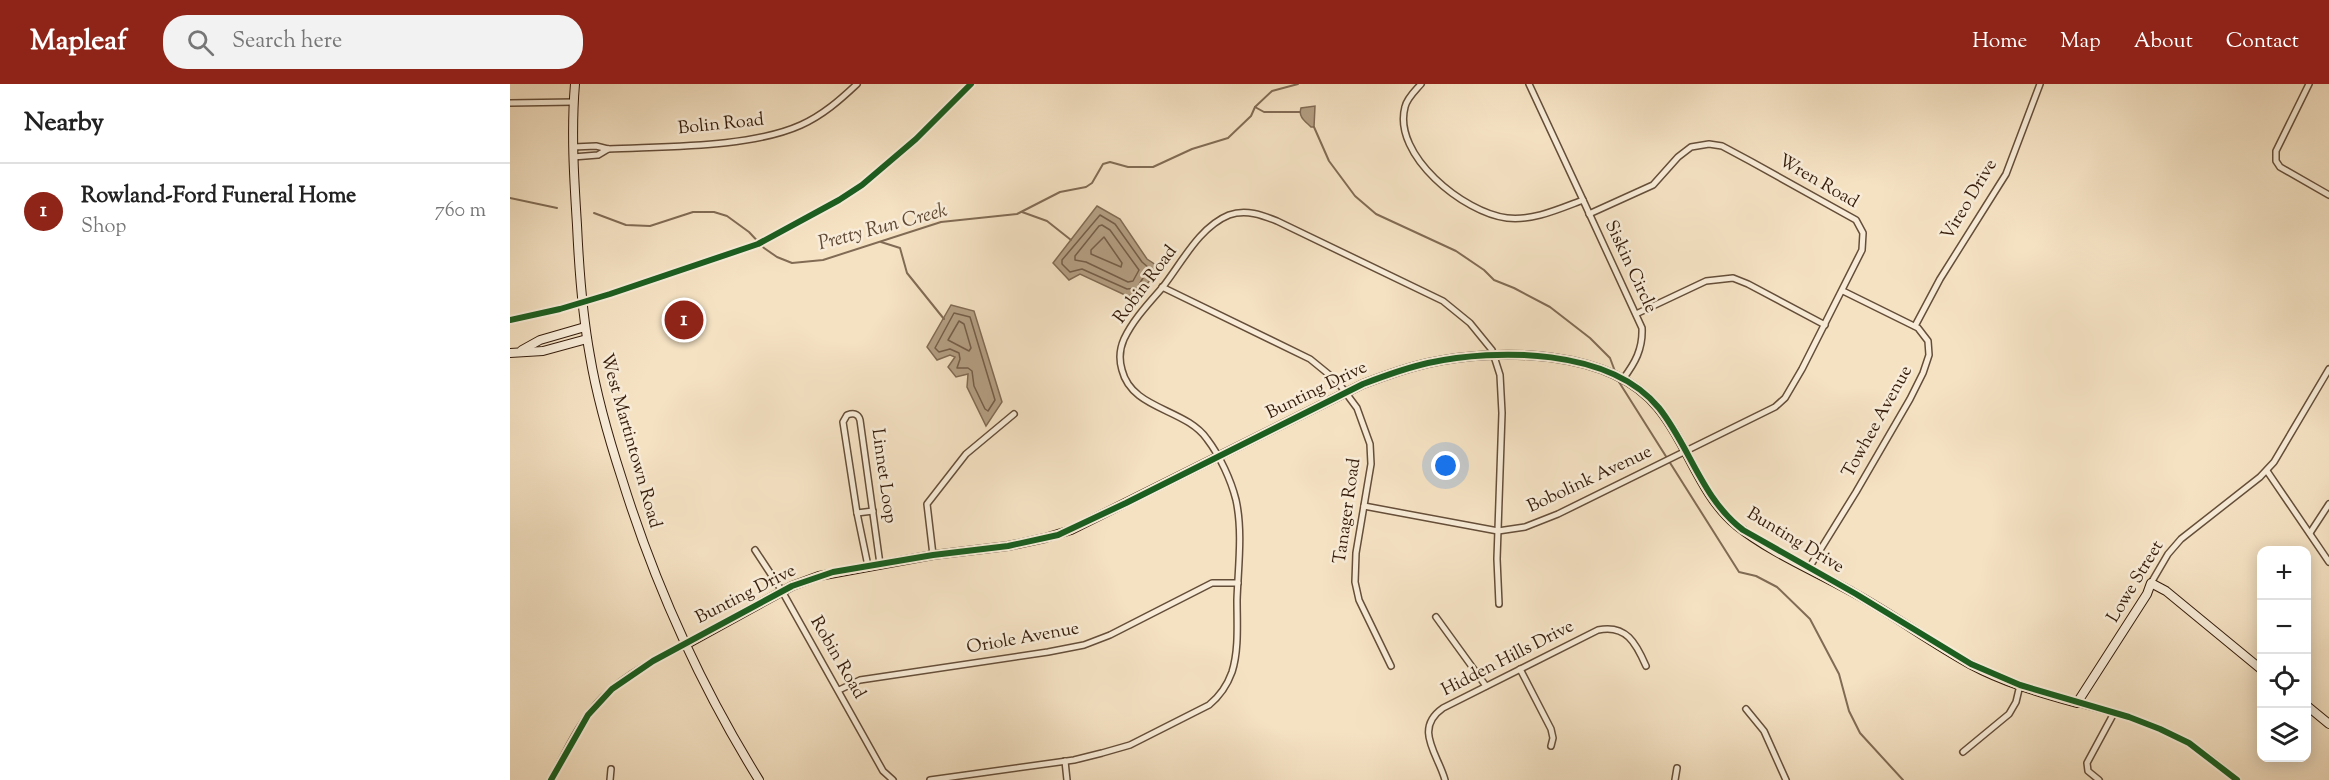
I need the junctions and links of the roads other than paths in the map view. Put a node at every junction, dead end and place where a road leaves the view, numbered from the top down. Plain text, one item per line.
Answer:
1 (575, 84) edge
2 (857, 84) edge
3 (1421, 84) edge
4 (1528, 84) edge
5 (2040, 84) edge
6 (2309, 84) edge
7 (574, 102) junction
8 (510, 103) edge
9 (573, 147) junction
10 (608, 149) junction
11 (573, 156) junction
12 (2329, 195) edge
13 (1583, 200) junction
14 (1589, 214) junction
15 (1162, 287) junction
16 (1843, 291) junction
17 (1636, 314) junction
18 (1825, 325) junction
19 (1915, 326) junction
20 (585, 327) junction
21 (587, 339) junction
22 (521, 351) junction
23 (510, 353) edge
24 (1495, 356) junction
25 (2329, 369) edge
26 (1623, 379) junction
27 (1345, 392) junction
28 (1014, 414) dead end
29 (1684, 451) junction
30 (1217, 456) junction
31 (2267, 471) junction
32 (2329, 504) edge
33 (1364, 506) junction
34 (873, 511) junction
35 (857, 513) junction
36 (1498, 531) junction
37 (2310, 534) junction
38 (755, 550) dead end
39 (933, 555) junction
40 (2329, 562) edge
41 (880, 564) junction
42 (868, 566) junction
43 (1809, 568) junction
44 (1238, 583) junction
45 (2151, 583) junction
46 (782, 591) junction
47 (1499, 603) dead end
48 (1436, 617) dead end
49 (685, 645) junction
50 (1391, 666) dead end
51 (1646, 666) dead end
52 (2257, 666) edge
53 (1520, 669) junction
54 (2020, 685) junction
55 (1486, 686) junction
56 (840, 690) junction
57 (2077, 703) junction
58 (2310, 708) edge
59 (1746, 709) dead end
60 (2114, 713) junction
61 (2329, 724) edge
62 (1551, 746) dead end
63 (1963, 752) dead end
64 (1065, 761) junction
65 (1677, 768) dead end
66 (611, 769) dead end
67 (551, 780) edge
68 (610, 780) edge
69 (759, 780) edge
70 (893, 780) edge
71 (930, 780) edge
72 (1067, 780) edge
73 (1445, 780) edge
74 (1675, 780) edge
75 (1786, 780) edge
76 (2099, 780) edge
77 (2237, 780) edge

1 - 7 street, West Martintown Road
2 - 10 street, Bolin Road
3 - 13 street
4 - 13 street, Siskin Circle
5 - 19 street, Vireo Drive
6 - 12 street
7 - 8 street
7 - 9 street, West Martintown Road
9 - 10 street, Bolin Road
9 - 11 street, West Martintown Road
10 - 11 street, Bolin Road
11 - 20 street, West Martintown Road
13 - 14 street, Siskin Circle
14 - 16 street, Wren Road
14 - 17 street, Siskin Circle
15 - 24 street, Robin Road
15 - 27 street, Tanager Road
15 - 30 street, Robin Road
16 - 18 street, Wren Road
16 - 19 street
17 - 18 street
17 - 26 street, Siskin Circle
18 - 29 street, Wren Road
19 - 43 street, Towhee Avenue
20 - 21 street, West Martintown Road
20 - 22 street
21 - 22 street
21 - 49 street, West Martintown Road
22 - 23 street
24 - 26 street, Bunting Drive
24 - 27 street, Bunting Drive
24 - 36 street, Robin Road
25 - 31 street, Lowe Street
26 - 29 street, Bunting Drive
27 - 30 street, Bunting Drive
27 - 33 street, Tanager Road
28 - 39 street
29 - 36 street, Bobolink Avenue
29 - 43 street, Bunting Drive
30 - 39 street, Bunting Drive
30 - 44 street, Robin Road
31 - 37 street
31 - 45 street, Lowe Street
32 - 37 street
33 - 36 street, Bobolink Avenue
33 - 50 street, Tanager Road
34 - 35 street
34 - 35 street, Linnet Loop
34 - 41 street, Linnet Loop
35 - 42 street, Linnet Loop
36 - 47 street, Robin Road
37 - 40 street
38 - 46 street, Robin Road
39 - 41 street, Bunting Drive
41 - 42 street, Bunting Drive
42 - 46 street, Bunting Drive
43 - 54 street, Bunting Drive
44 - 56 street, Oriole Avenue
44 - 64 street, Robin Road
45 - 52 street
45 - 57 street, Lowe Street
46 - 49 street, Bunting Drive
46 - 56 street, Robin Road
48 - 55 street
49 - 67 street, Bunting Drive
49 - 69 street, West Martintown Road
51 - 53 street, Hidden Hills Drive
53 - 55 street, Hidden Hills Drive
53 - 62 street
54 - 57 street, Bunting Drive
54 - 63 street
55 - 73 street, Hidden Hills Drive
56 - 70 street, Robin Road
57 - 60 street, Bunting Drive
58 - 61 street
59 - 75 street
60 - 76 street
60 - 77 street, Bunting Drive
64 - 71 street, Robin Road
64 - 72 street
65 - 74 street
66 - 68 street

